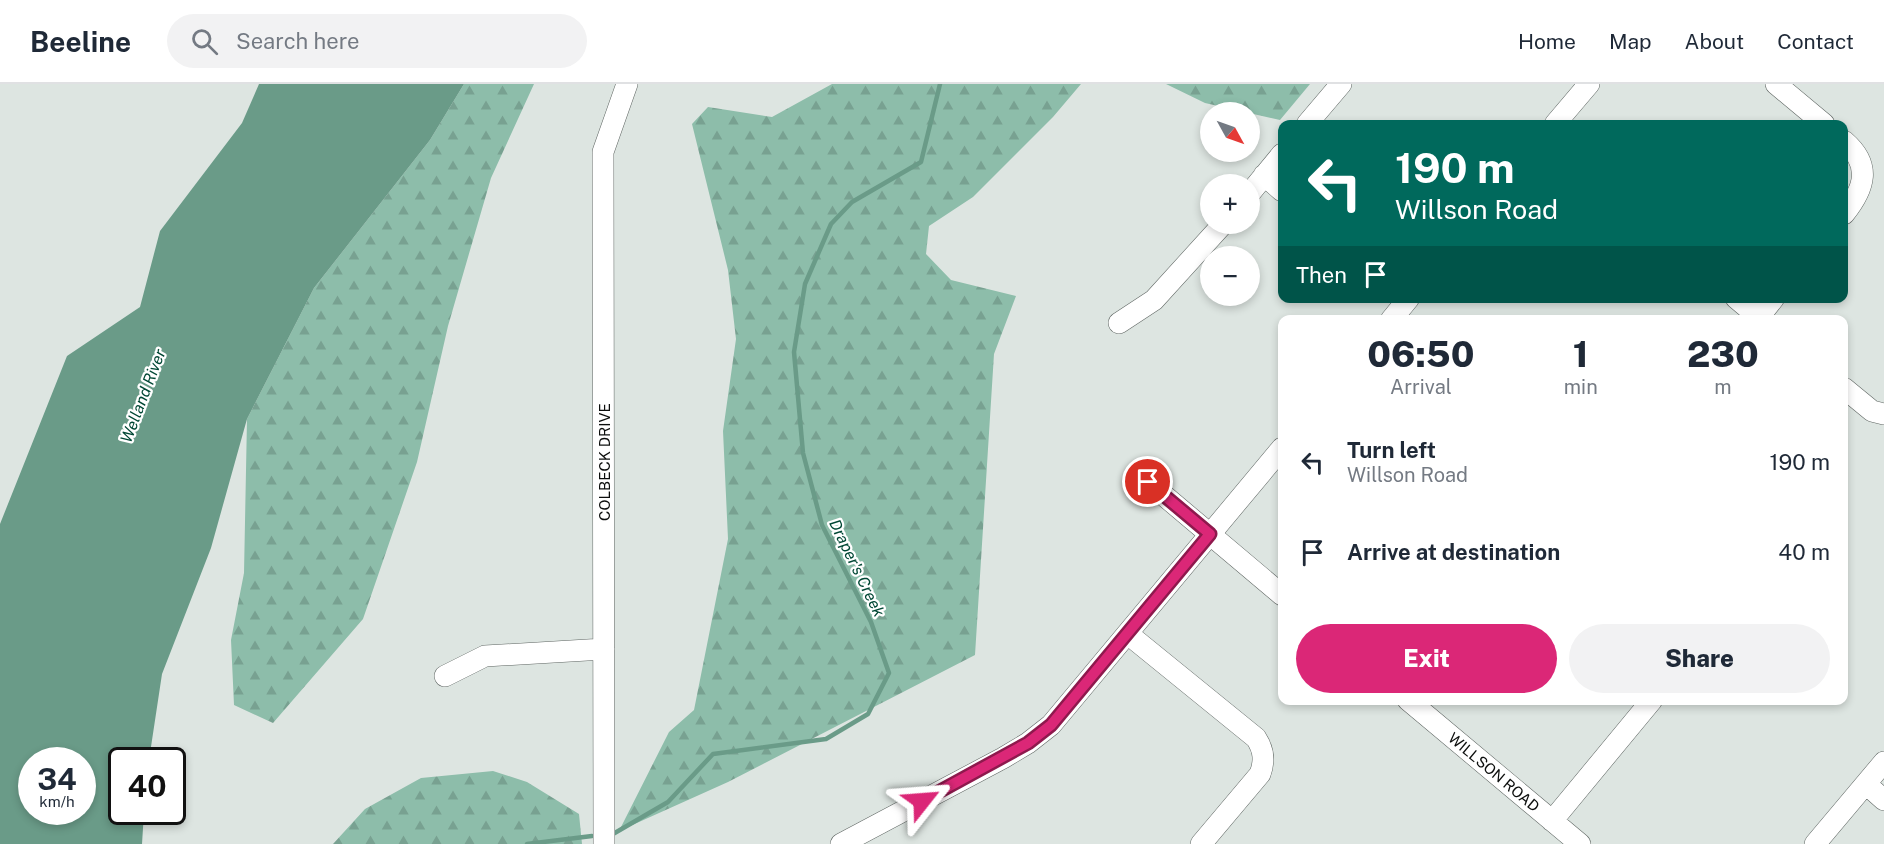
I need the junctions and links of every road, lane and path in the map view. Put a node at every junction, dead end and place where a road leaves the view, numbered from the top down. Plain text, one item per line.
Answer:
1 (627, 84) edge
2 (1341, 84) edge
3 (1589, 84) edge
4 (1776, 84) edge
5 (1310, 120) edge
6 (1558, 120) edge
7 (1819, 120) edge
8 (1848, 146) edge
9 (1278, 159) edge
10 (1264, 175) junction
11 (1260, 180) edge
12 (1278, 187) edge
13 (1848, 208) edge
14 (1214, 234) edge
15 (1406, 303) edge
16 (1742, 303) edge
17 (1395, 315) edge
18 (1756, 315) edge
19 (1119, 323) dead end
20 (1848, 391) edge
21 (1884, 414) edge
22 (1278, 453) edge
23 (1148, 482) dead end
24 (1210, 534) junction
25 (1278, 592) edge
26 (1128, 634) junction
27 (604, 649) junction
28 (445, 676) dead end
29 (1414, 705) edge
30 (1648, 705) edge
31 (1884, 762) edge
32 (1866, 784) junction
33 (1884, 800) edge
34 (1552, 821) junction
35 (604, 844) edge
36 (841, 844) edge
37 (1201, 844) edge
38 (1580, 844) edge
39 (1815, 844) edge

1 - 27 street, COLBECK DRIVE
2 - 5 street
3 - 6 street
4 - 7 street
8 - 13 street
9 - 10 street
10 - 11 street
10 - 12 street
14 - 19 street
15 - 17 street
16 - 18 street
20 - 21 street
22 - 24 street
23 - 24 street
24 - 25 street
24 - 26 street
26 - 36 street
26 - 37 street
27 - 28 street
27 - 35 street, COLBECK DRIVE
29 - 34 street, WILLSON ROAD
30 - 34 street
31 - 32 street
32 - 33 street
32 - 39 street
34 - 38 street, WILLSON ROAD

